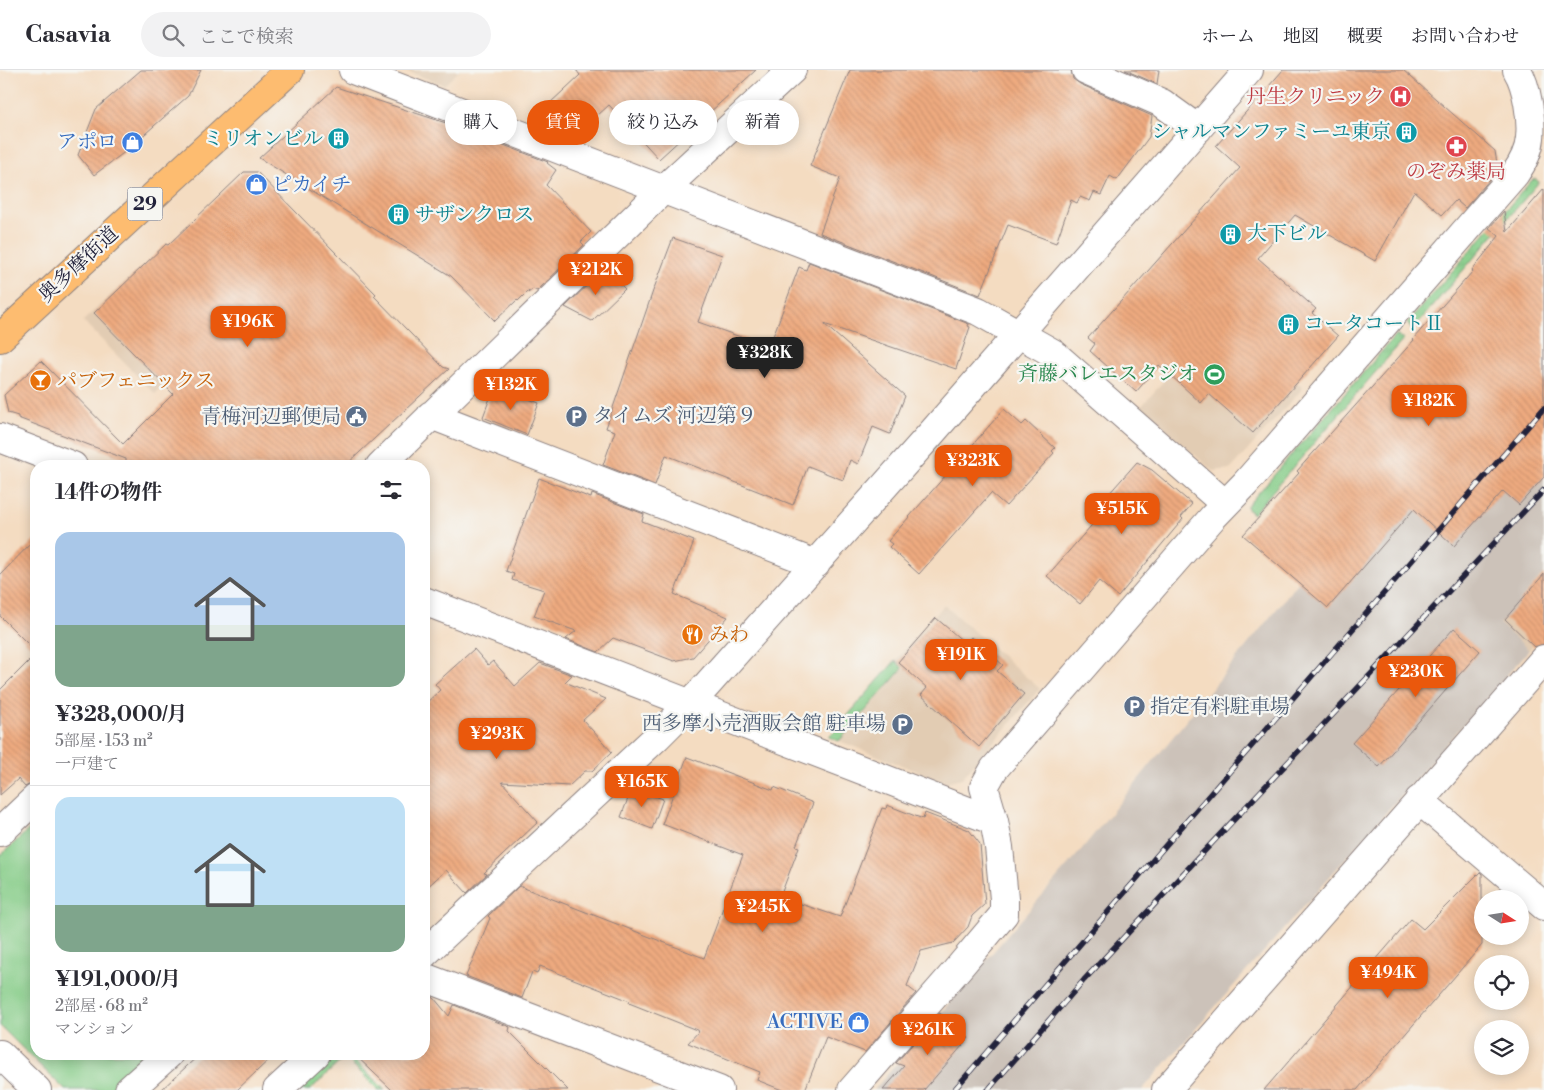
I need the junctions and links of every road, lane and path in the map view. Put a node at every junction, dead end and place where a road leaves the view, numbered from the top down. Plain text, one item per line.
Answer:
1 (290, 70) edge
2 (353, 70) edge
3 (792, 70) edge
4 (1086, 70) edge
5 (1249, 70) edge
6 (1517, 70) edge
7 (1198, 129) junction
8 (664, 189) junction
9 (1020, 333) junction
10 (0, 338) edge
11 (432, 416) junction
12 (0, 438) edge
13 (57, 460) edge
14 (386, 460) edge
15 (1225, 504) junction
16 (816, 564) junction
17 (430, 603) edge
18 (1544, 659) edge
19 (690, 704) junction
20 (1419, 800) junction
21 (30, 804) edge
22 (994, 821) junction
23 (0, 832) edge
24 (1544, 906) edge
25 (430, 948) edge
26 (430, 978) edge
27 (0, 1054) edge
28 (162, 1060) edge
29 (310, 1060) edge
30 (37, 1090) edge
31 (130, 1090) edge
32 (277, 1090) edge
33 (719, 1090) edge
34 (852, 1090) edge
35 (1166, 1090) edge

1 - 10 main road, 奥多摩街道 / 29
2 - 8 street
3 - 8 street
4 - 7 street
5 - 7 street
6 - 15 street
7 - 9 street
8 - 9 street
8 - 11 street
9 - 15 street
9 - 16 street
11 - 14 street
11 - 16 street
12 - 13 street
15 - 22 street
16 - 19 street
17 - 19 street
18 - 20 street
19 - 22 street
19 - 25 street
20 - 24 street
20 - 35 street
21 - 23 street
22 - 34 street
26 - 33 street
27 - 30 street
28 - 31 street
29 - 32 street

